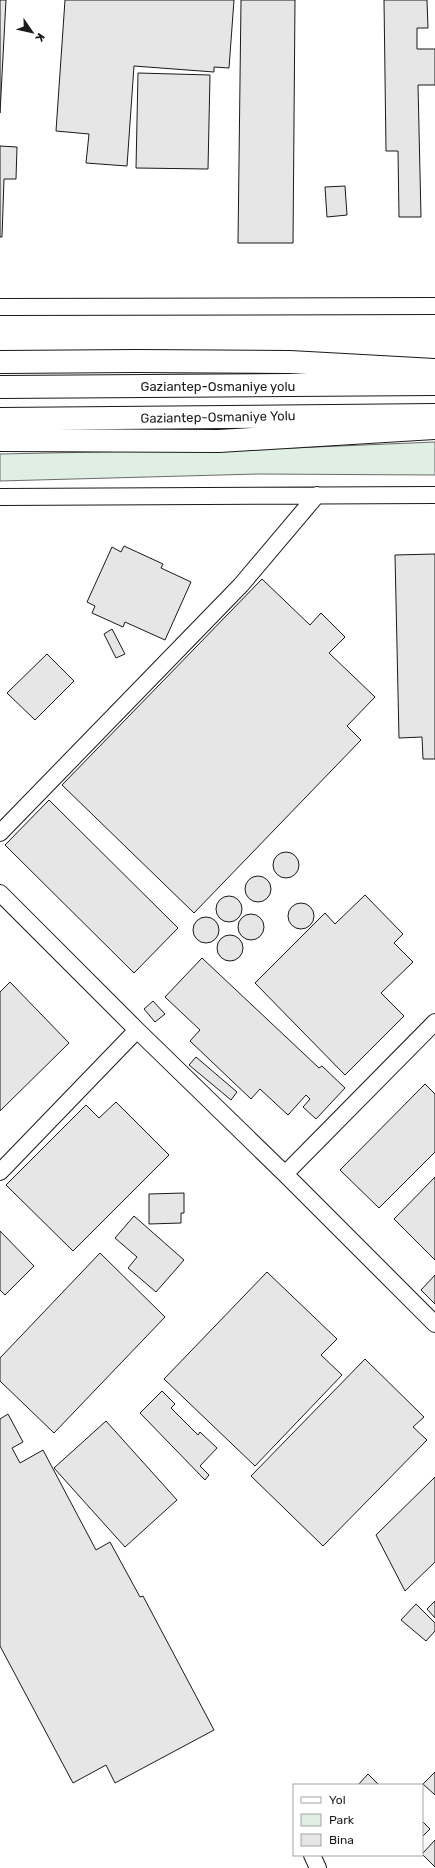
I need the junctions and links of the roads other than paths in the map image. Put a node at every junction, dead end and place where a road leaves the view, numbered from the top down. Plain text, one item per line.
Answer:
1 (435, 306) edge
2 (0, 307) edge
3 (0, 362) edge
4 (435, 370) edge
5 (435, 384) edge
6 (0, 387) edge
7 (435, 415) edge
8 (0, 419) edge
9 (435, 428) edge
10 (0, 440) edge
11 (317, 495) junction
12 (435, 495) edge
13 (0, 497) edge
14 (0, 834) edge
15 (0, 893) edge
16 (435, 1022) edge
17 (137, 1030) junction
18 (0, 1172) edge
19 (286, 1174) junction
20 (435, 1324) edge
21 (312, 1856) edge
22 (318, 1868) edge

1 - 2 street
3 - 4 highway
5 - 6 highway, Gaziantep-Osmaniye yolu
7 - 8 highway, Gaziantep-Osmaniye Yolu
9 - 10 highway
11 - 12 street
11 - 13 street
11 - 14 street
15 - 17 street
16 - 19 street
17 - 18 street
17 - 19 street
19 - 20 street
21 - 22 street

